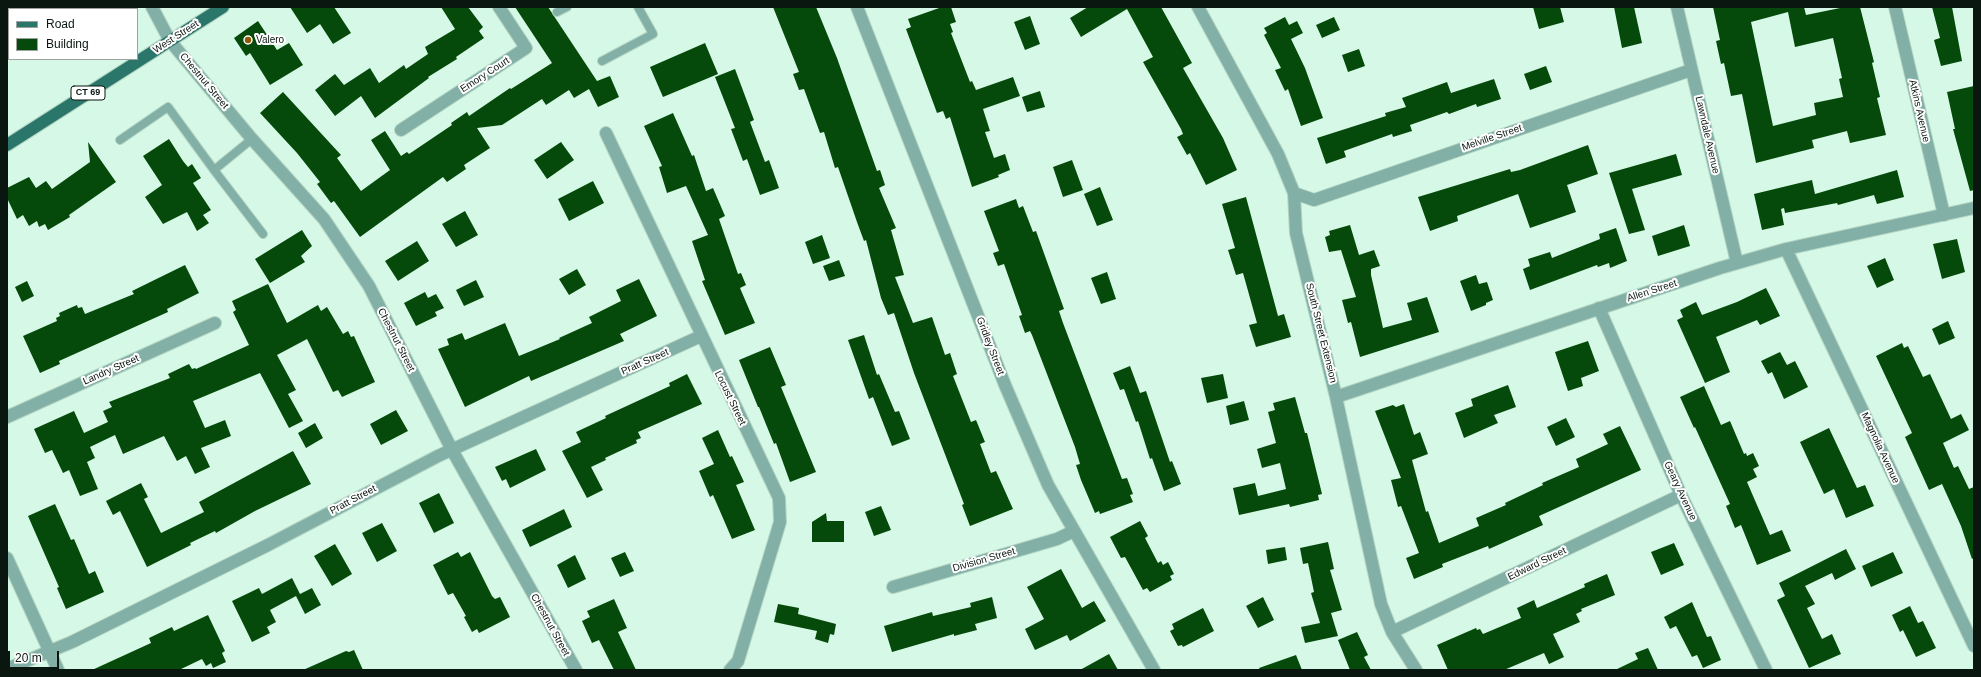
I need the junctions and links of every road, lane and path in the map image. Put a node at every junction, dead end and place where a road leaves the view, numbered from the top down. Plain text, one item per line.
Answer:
1 (152, 7) edge
2 (223, 7) edge
3 (499, 7) edge
4 (567, 7) edge
5 (638, 7) edge
6 (857, 7) edge
7 (1198, 7) edge
8 (1677, 7) edge
9 (1895, 7) edge
10 (558, 12) dead end
11 (170, 41) junction
12 (602, 60) dead end
13 (1691, 70) junction
14 (401, 130) dead end
15 (606, 133) dead end
16 (252, 139) junction
17 (120, 140) dead end
18 (7, 145) edge
19 (214, 170) junction
20 (1294, 193) junction
21 (1974, 208) edge
22 (1944, 215) junction
23 (263, 234) dead end
24 (1786, 249) junction
25 (1737, 263) junction
26 (1599, 308) junction
27 (215, 323) dead end
28 (701, 336) junction
29 (1336, 396) junction
30 (7, 417) edge
31 (452, 450) junction
32 (1681, 495) junction
33 (1074, 531) junction
34 (7, 558) edge
35 (893, 587) dead end
36 (1392, 632) junction
37 (1974, 646) edge
38 (49, 651) junction
39 (7, 669) edge
40 (58, 670) edge
41 (576, 670) edge
42 (730, 670) edge
43 (1154, 670) edge
44 (1416, 670) edge
45 (1766, 670) edge

1 - 11 street, Chestnut Street
2 - 11 main road, West Street / CT 69
3 - 14 street, Emory Court
4 - 10 lane
5 - 12 lane
6 - 33 street, Gridley Street
7 - 20 street, South Street Extension
8 - 13 street, Lawndale Avenue
9 - 22 street, Atkins Avenue
11 - 16 street, Chestnut Street
11 - 18 main road, West Street / CT 69
13 - 20 street, Melville Street
13 - 25 street, Lawndale Avenue
15 - 28 street, Locust Street
16 - 19 lane
16 - 31 street, Chestnut Street
17 - 19 lane
19 - 23 lane
20 - 29 street, South Street Extension
21 - 22 street, Allen Street
22 - 24 street, Allen Street
24 - 25 street, Allen Street
24 - 37 street, Magnolia Avenue
25 - 26 street, Allen Street
26 - 29 street, Allen Street
26 - 32 street, Geary Avenue
27 - 30 street, Landry Street
28 - 31 street, Pratt Street
28 - 42 street, Locust Street
29 - 36 street, South Street Extension
31 - 38 street, Pratt Street
31 - 41 street, Chestnut Street
32 - 36 street, Edward Street
32 - 45 street, Geary Avenue
33 - 35 street, Division Street
33 - 43 street, Gridley Street
34 - 38 street
36 - 44 street, South Street Extension
38 - 39 street, Pratt Street
38 - 40 street

